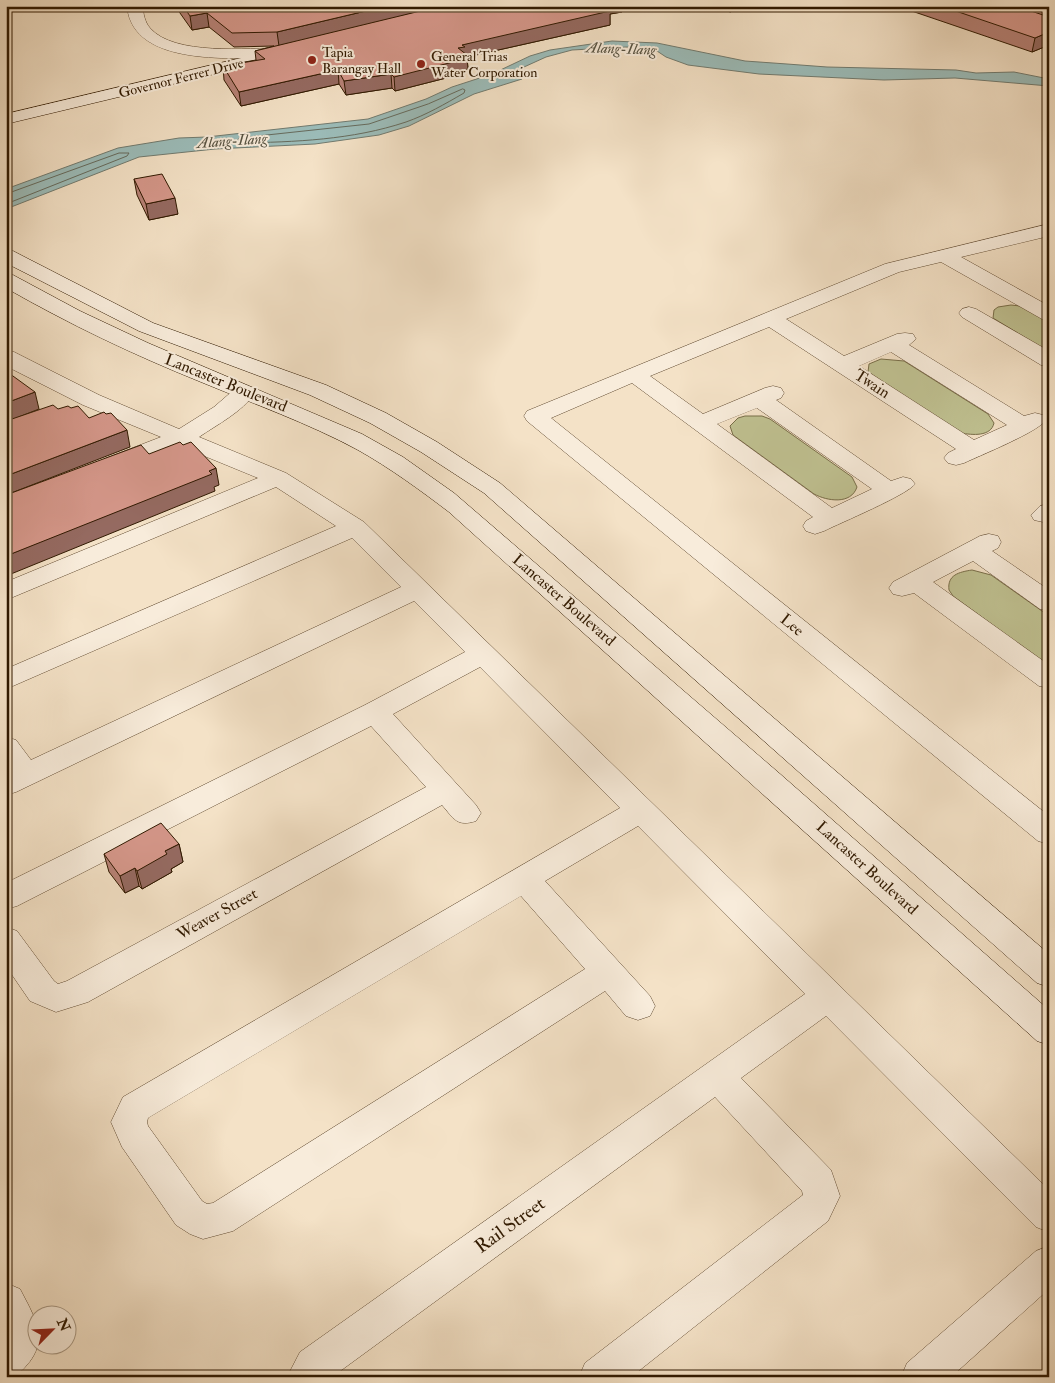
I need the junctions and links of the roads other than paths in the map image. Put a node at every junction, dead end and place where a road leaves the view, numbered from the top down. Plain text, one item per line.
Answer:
1 (135, 6) edge
2 (304, 48) edge
3 (282, 53) junction
4 (6, 119) edge
5 (1049, 230) edge
6 (6, 255) edge
7 (942, 256) junction
8 (6, 279) edge
9 (1013, 295) junction
10 (1049, 315) edge
11 (770, 318) junction
12 (6, 357) edge
13 (1049, 360) edge
14 (842, 365) junction
15 (635, 375) junction
16 (244, 393) junction
17 (701, 423) junction
18 (182, 437) junction
19 (89, 474) edge
20 (278, 478) junction
21 (355, 527) junction
22 (418, 589) junction
23 (6, 592) edge
24 (1049, 603) edge
25 (484, 654) junction
26 (1049, 679) edge
27 (6, 680) edge
28 (375, 712) junction
29 (6, 747) edge
30 (16, 779) edge
31 (445, 790) junction
32 (641, 810) junction
33 (466, 813) dead end
34 (1049, 833) edge
35 (524, 879) junction
36 (6, 897) edge
37 (6, 940) edge
38 (608, 972) junction
39 (1049, 974) edge
40 (828, 996) junction
41 (638, 1006) dead end
42 (1049, 1031) edge
43 (716, 1076) junction
44 (1049, 1215) edge
45 (1049, 1264) edge
46 (6, 1302) edge
47 (6, 1359) edge
48 (307, 1377) edge
49 (599, 1377) edge
50 (920, 1377) edge

1 - 3 street
2 - 3 street, Governor Ferrer Drive
3 - 4 street, Governor Ferrer Drive
5 - 7 street
6 - 39 street, Lancaster Boulevard
7 - 9 street
7 - 11 street
8 - 16 street, Lancaster Boulevard
9 - 10 street
9 - 13 street
11 - 14 street, Twain
11 - 15 street
12 - 18 street
14 - 14 street, Twain
15 - 17 street
15 - 34 street, Lee
16 - 18 street
16 - 42 street, Lancaster Boulevard
17 - 17 street
18 - 19 street
18 - 20 street
20 - 21 street
20 - 23 street
21 - 22 street
21 - 27 street
22 - 25 street
22 - 30 street
24 - 26 street
25 - 28 street
25 - 32 street
28 - 31 street
28 - 36 street
29 - 30 street
31 - 33 street
31 - 37 street, Weaver Street
32 - 35 street
32 - 40 street
35 - 38 street
35 - 38 street
38 - 41 street
40 - 43 street, Rail Street
40 - 44 street
43 - 48 street, Rail Street
43 - 49 street
45 - 50 street
46 - 47 street

